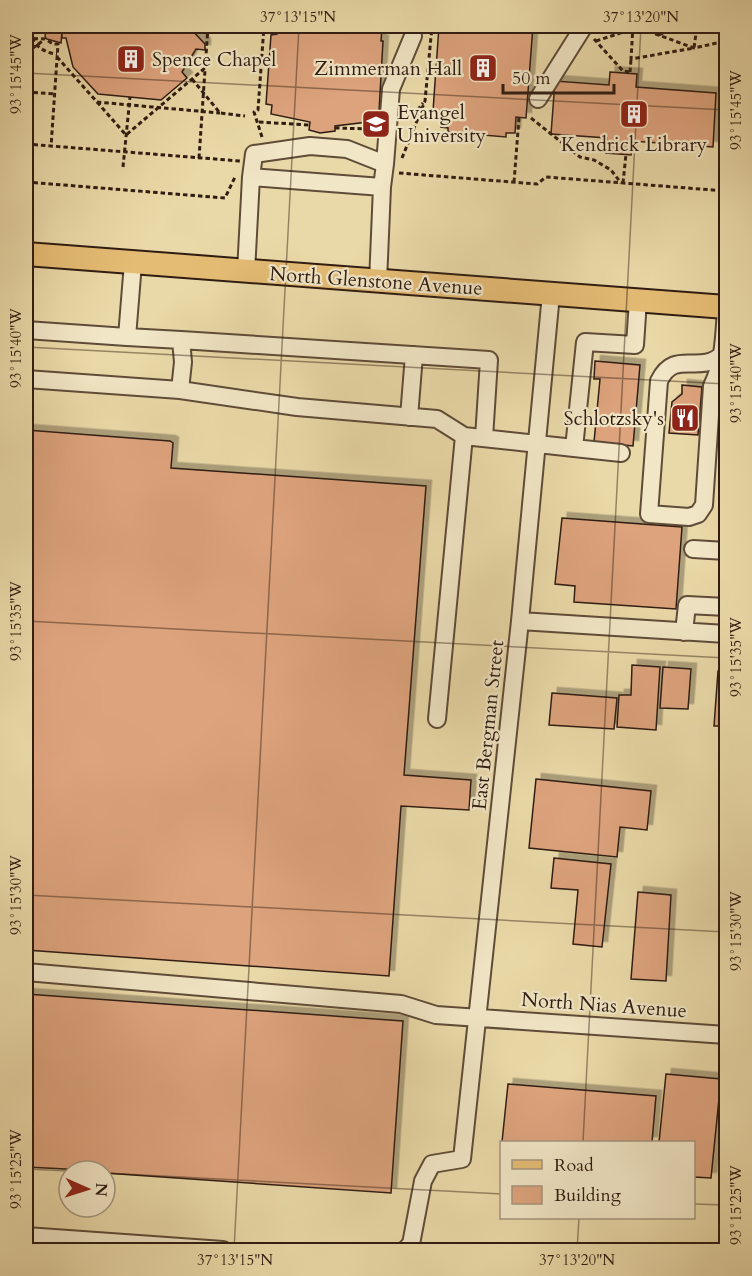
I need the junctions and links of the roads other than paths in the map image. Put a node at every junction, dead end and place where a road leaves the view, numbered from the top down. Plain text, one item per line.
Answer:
1 (587, 31) edge
2 (413, 36) dead end
3 (538, 99) dead end
4 (391, 168) junction
5 (244, 176) junction
6 (382, 187) junction
7 (26, 255) edge
8 (133, 263) junction
9 (246, 272) junction
10 (378, 282) junction
11 (552, 294) junction
12 (638, 300) junction
13 (726, 309) edge
14 (26, 330) edge
15 (127, 337) junction
16 (181, 340) junction
17 (723, 354) junction
18 (414, 355) junction
19 (26, 379) edge
20 (180, 390) junction
21 (409, 417) junction
22 (464, 436) junction
23 (483, 438) junction
24 (537, 444) junction
25 (574, 448) junction
26 (621, 453) dead end
27 (693, 549) dead end
28 (726, 551) edge
29 (726, 607) edge
30 (520, 621) junction
31 (726, 629) edge
32 (684, 632) junction
33 (437, 719) dead end
34 (26, 972) edge
35 (478, 1017) junction
36 (726, 1035) edge
37 (26, 1236) edge
38 (223, 1251) edge
39 (405, 1251) edge

1 - 3 street
2 - 4 street
4 - 5 street
4 - 6 street
5 - 6 street
5 - 9 street
6 - 10 street
7 - 8 main road, North Glenstone Avenue
8 - 9 main road, North Glenstone Avenue
8 - 15 street
9 - 10 main road, North Glenstone Avenue
10 - 11 main road, North Glenstone Avenue
11 - 12 main road, North Glenstone Avenue
11 - 24 street, East Bergman Street
12 - 13 main road, North Glenstone Avenue
12 - 25 street
13 - 17 street
14 - 15 street
15 - 16 street
16 - 18 street
16 - 20 street
17 - 17 street
18 - 21 street
18 - 23 street
19 - 20 street
20 - 21 street
21 - 22 street
22 - 23 street
22 - 33 street
23 - 24 street
24 - 25 street
24 - 30 street, East Bergman Street
25 - 26 street
27 - 28 street
29 - 32 street
30 - 32 street
30 - 35 street, East Bergman Street
31 - 32 street
34 - 35 street, North Nias Avenue
35 - 36 street, North Nias Avenue
35 - 39 street, East Bergman Street
37 - 38 street

